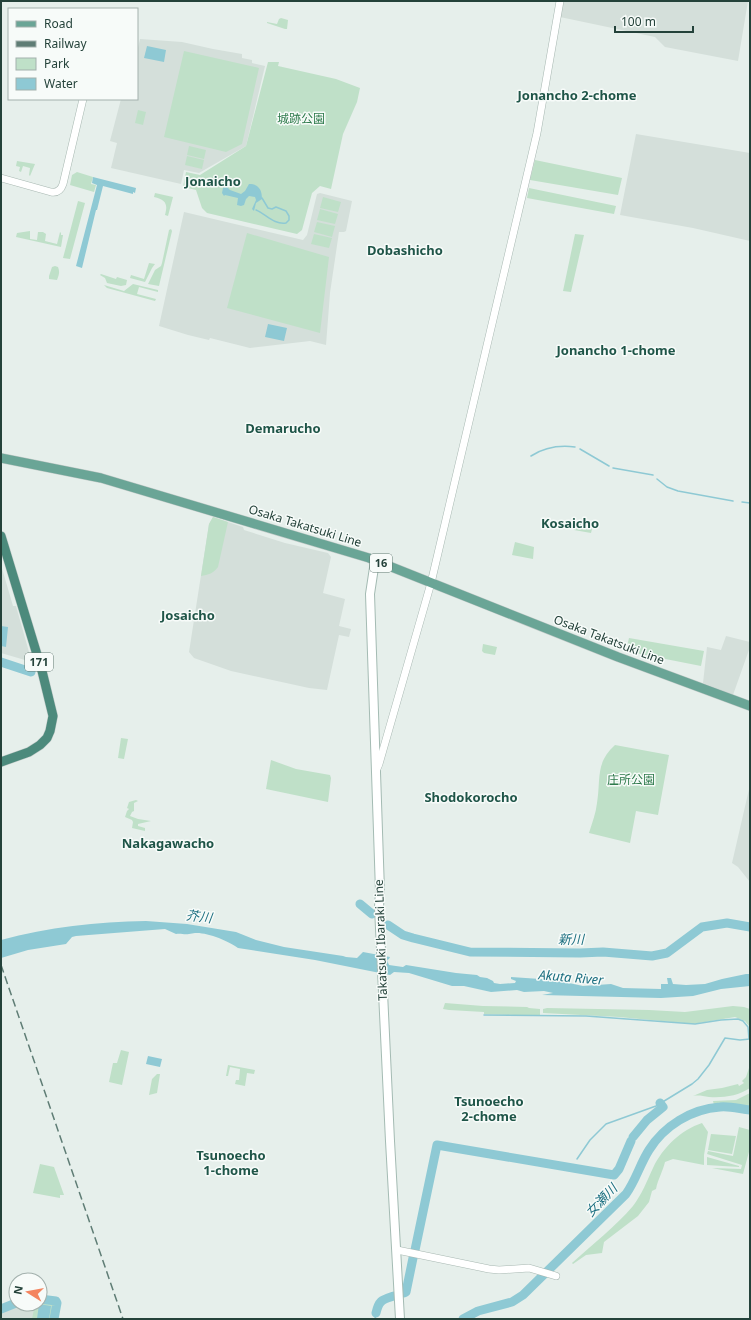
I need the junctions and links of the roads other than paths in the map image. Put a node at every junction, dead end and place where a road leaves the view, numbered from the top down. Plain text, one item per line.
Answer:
1 (560, 1) edge
2 (83, 100) edge
3 (1, 178) edge
4 (1, 458) edge
5 (1, 536) edge
6 (375, 561) junction
7 (431, 582) junction
8 (750, 706) edge
9 (1, 762) edge
10 (376, 771) junction
11 (397, 1250) junction
12 (555, 1275) dead end
13 (400, 1319) edge

1 - 7 street
2 - 3 street
4 - 6 main road, Osaka Takatsuki Line / 16
5 - 9 highway, 171
6 - 7 main road, Osaka Takatsuki Line / 16
6 - 10 main road, Takatsuki Ibaraki Line
7 - 8 main road, Osaka Takatsuki Line / 16
7 - 10 street
10 - 11 main road, Takatsuki Ibaraki Line
11 - 12 street
11 - 13 main road, Takatsuki Ibaraki Line

